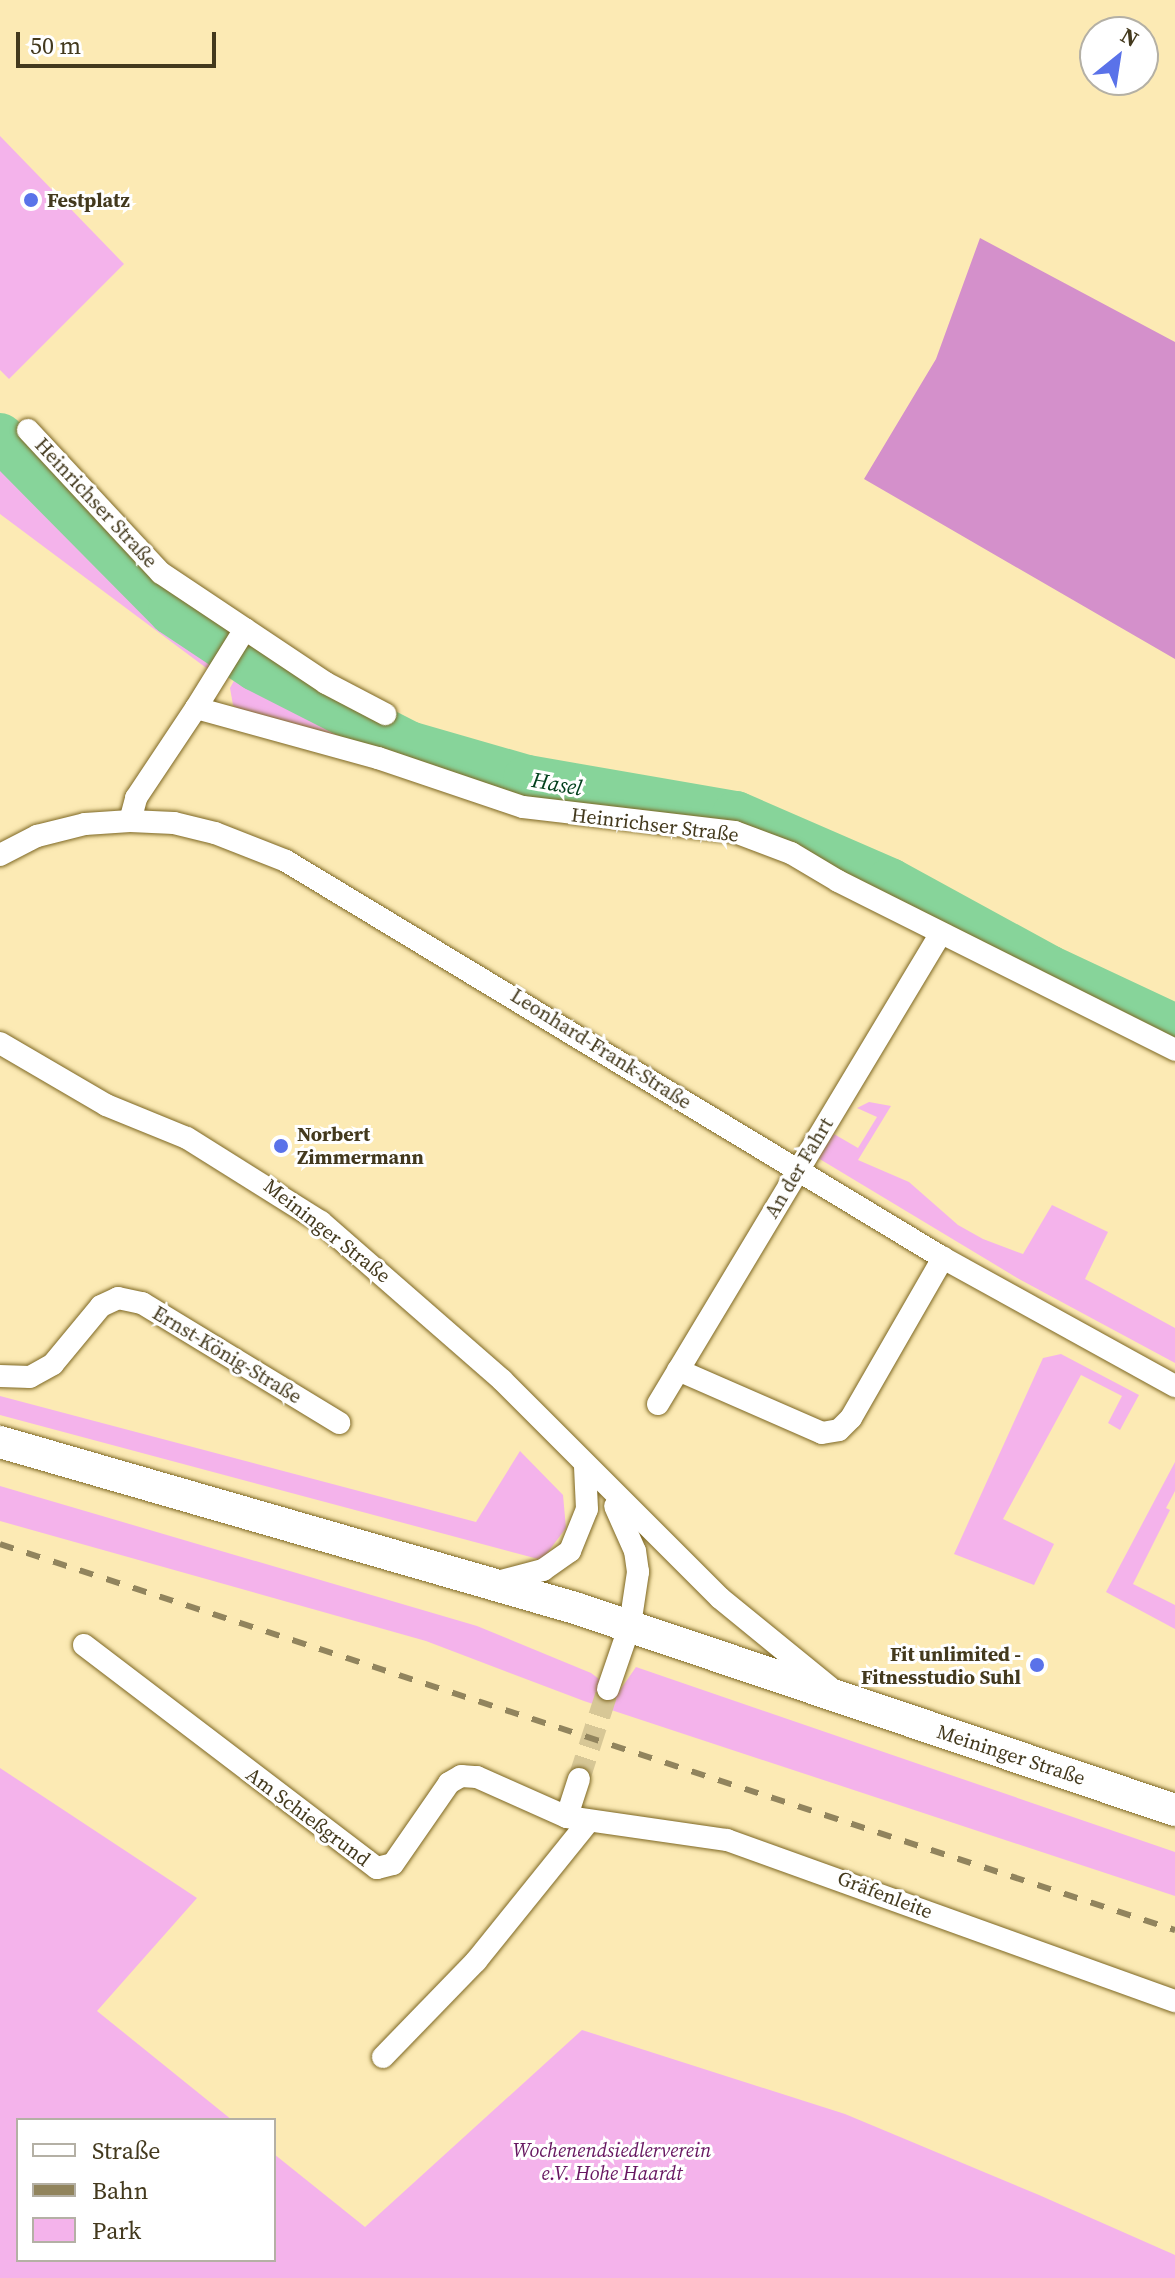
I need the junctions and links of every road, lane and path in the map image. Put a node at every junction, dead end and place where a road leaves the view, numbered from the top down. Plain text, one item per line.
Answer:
1 (28, 430) dead end
2 (245, 629) junction
3 (196, 708) junction
4 (385, 714) dead end
5 (130, 821) junction
6 (0, 855) edge
7 (941, 933) junction
8 (0, 1043) edge
9 (1175, 1050) edge
10 (799, 1170) junction
11 (943, 1258) junction
12 (678, 1370) junction
13 (0, 1376) edge
14 (1175, 1386) edge
15 (658, 1404) dead end
16 (339, 1423) dead end
17 (0, 1442) edge
18 (585, 1467) junction
19 (605, 1488) junction
20 (494, 1583) junction
21 (630, 1625) junction
22 (84, 1645) dead end
23 (608, 1689) tunnel mouth
24 (847, 1701) junction
25 (579, 1779) tunnel mouth
26 (1175, 1810) edge
27 (577, 1819) junction
28 (1175, 2001) edge
29 (383, 2057) dead end

1 - 2 street, Heinrichser Straße
2 - 3 street
2 - 4 street, Heinrichser Straße
3 - 5 street
3 - 7 street, Heinrichser Straße
5 - 6 street, Leonhard-Frank-Straße
5 - 10 street, Leonhard-Frank-Straße
7 - 9 street, Heinrichser Straße
7 - 10 street, An der Fahrt
8 - 18 street, Meininger Straße
10 - 11 street, Leonhard-Frank-Straße
10 - 12 street, An der Fahrt
11 - 12 street
11 - 14 street, Leonhard-Frank-Straße
12 - 15 street, An der Fahrt
13 - 16 street, Ernst-König-Straße
17 - 20 main road, Meininger Straße
18 - 19 street, Meininger Straße
18 - 20 street
19 - 21 street, Meininger Straße
19 - 24 street, Meininger Straße
20 - 21 main road, Meininger Straße
21 - 23 street
21 - 24 main road, Meininger Straße
22 - 27 street, Am Schießgrund
24 - 26 main road, Meininger Straße
25 - 27 street
27 - 28 street, Gräfenleite
27 - 29 street

